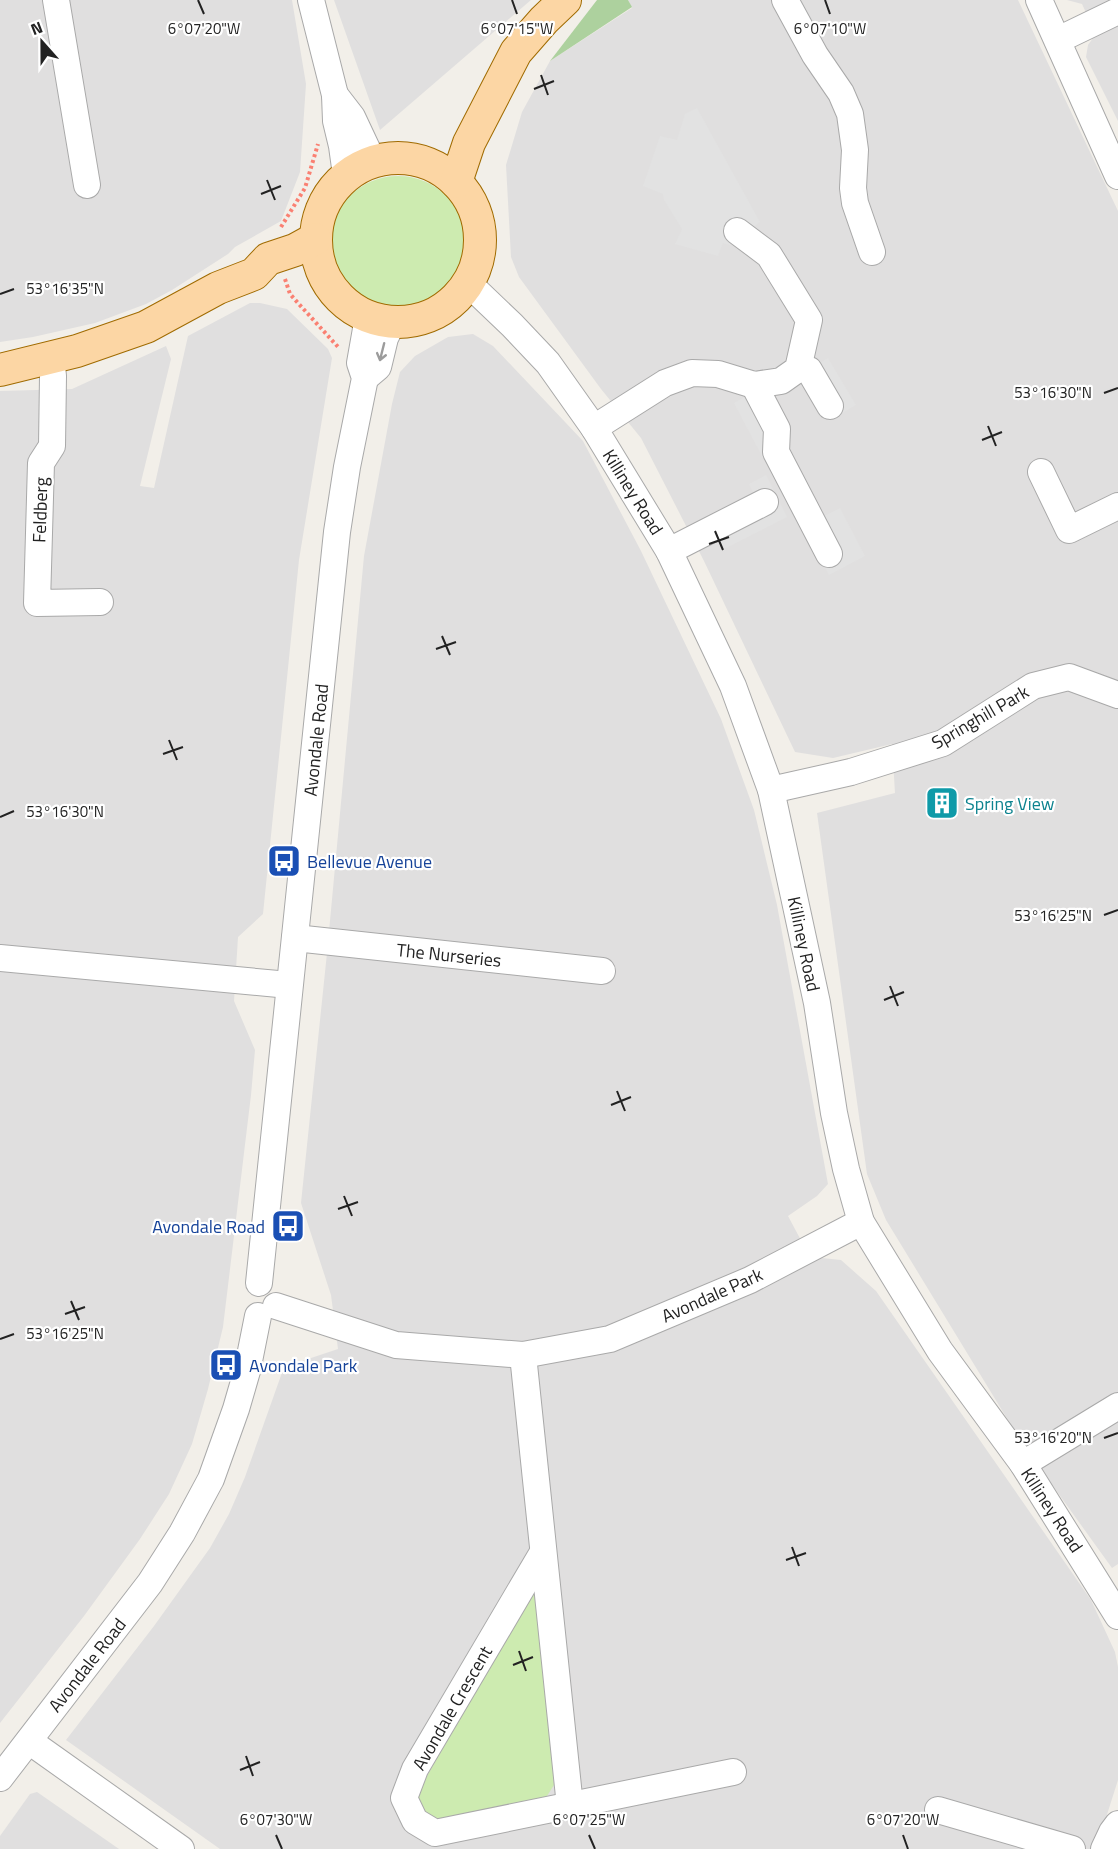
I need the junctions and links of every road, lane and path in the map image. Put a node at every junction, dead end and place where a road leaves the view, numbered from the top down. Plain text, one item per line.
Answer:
1 (56, 0) edge
2 (311, 0) edge
3 (565, 0) edge
4 (785, 0) edge
5 (1039, 0) edge
6 (1118, 11) edge
7 (1058, 40) junction
8 (335, 95) junction
9 (493, 96) junction
10 (320, 140) dead end
11 (376, 161) junction
12 (430, 164) junction
13 (346, 176) junction
14 (1118, 176) edge
15 (456, 182) junction
16 (87, 185) dead end
17 (737, 231) dead end
18 (275, 236) dead end
19 (872, 252) dead end
20 (317, 253) junction
21 (266, 280) junction
22 (468, 283) junction
23 (380, 319) junction
24 (341, 352) dead end
25 (51, 357) junction
26 (798, 369) junction
27 (0, 370) edge
28 (754, 385) junction
29 (830, 406) dead end
30 (594, 428) junction
31 (1041, 472) dead end
32 (765, 502) dead end
33 (1118, 506) edge
34 (669, 551) junction
35 (829, 554) dead end
36 (100, 602) dead end
37 (1118, 695) edge
38 (771, 790) junction
39 (295, 938) junction
40 (0, 958) edge
41 (602, 972) dead end
42 (289, 985) junction
43 (861, 1222) junction
44 (266, 1312) junction
45 (523, 1355) junction
46 (1118, 1406) edge
47 (1023, 1464) junction
48 (543, 1552) junction
49 (1118, 1616) edge
50 (29, 1741) junction
51 (733, 1772) dead end
52 (0, 1778) edge
53 (570, 1806) junction
54 (938, 1810) dead end
55 (1118, 1824) edge
56 (181, 1849) edge
57 (1072, 1849) edge
58 (1104, 1849) edge

1 - 16 street
2 - 8 street
3 - 9 main road
4 - 19 street
5 - 7 street
6 - 7 street
7 - 14 street
8 - 11 street
8 - 13 street
9 - 12 main road
9 - 15 main road
10 - 18 path
11 - 12 main road
11 - 13 main road
12 - 15 main road
13 - 20 main road
15 - 22 main road
17 - 26 street
20 - 21 main road
20 - 23 main road
21 - 24 path
21 - 25 main road
22 - 23 main road
22 - 30 street, Killiney Road
23 - 39 street, Avondale Road
25 - 27 main road
25 - 36 street, Feldberg
26 - 28 street
26 - 29 street
28 - 30 street
28 - 35 street
30 - 34 street, Killiney Road
31 - 33 street
32 - 34 street
34 - 38 street, Killiney Road
37 - 38 street, Springhill Park
38 - 43 street, Killiney Road
39 - 41 street, The Nurseries
39 - 42 street, Avondale Road
40 - 42 street
42 - 44 street, Avondale Road
43 - 45 street, Avondale Park
43 - 47 street, Killiney Road
44 - 45 street, Avondale Park
44 - 50 street, Avondale Road
45 - 48 street
46 - 47 street
47 - 49 street, Killiney Road
48 - 53 street
48 - 53 street, Avondale Crescent
50 - 52 street, Avondale Road
50 - 56 street
51 - 53 street, Avondale Crescent
54 - 57 street
55 - 58 street

